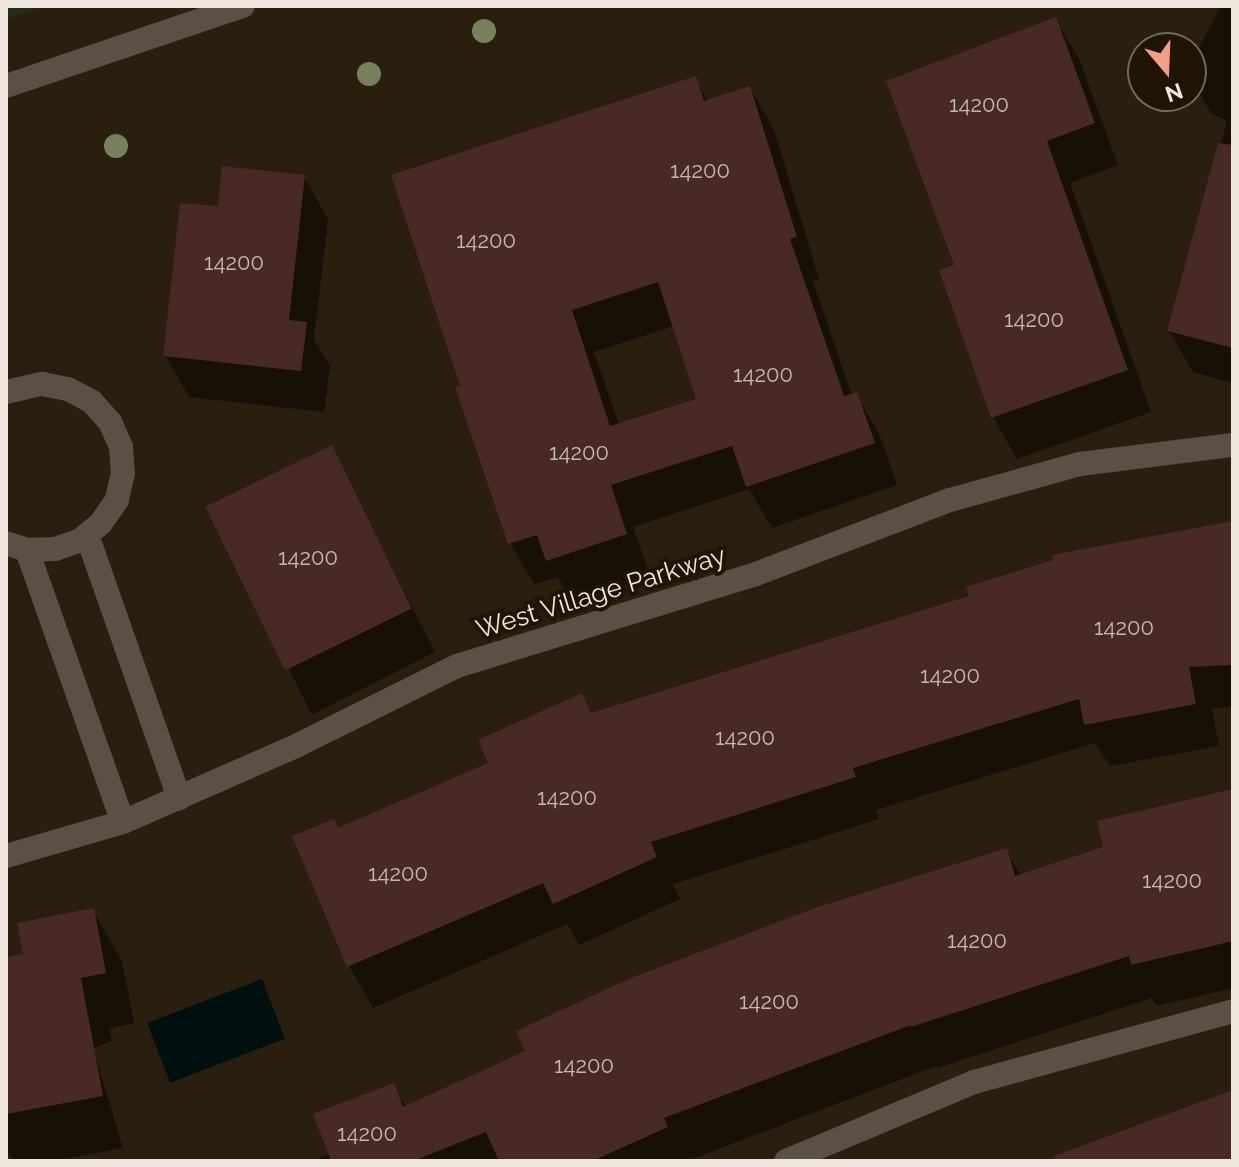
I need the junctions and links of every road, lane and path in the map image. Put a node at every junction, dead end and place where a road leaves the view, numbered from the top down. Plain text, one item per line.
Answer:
1 (243, 6) edge
2 (6, 86) edge
3 (9, 381) edge
4 (1233, 445) edge
5 (87, 535) junction
6 (17, 547) edge
7 (179, 798) junction
8 (123, 822) junction
9 (6, 856) edge
10 (1233, 1011) edge
11 (786, 1161) edge

1 - 2 street
3 - 5 street
4 - 7 street, West Village Parkway
5 - 6 street
5 - 7 street
6 - 8 street
7 - 8 street, West Village Parkway
8 - 9 street, West Village Parkway
10 - 11 street

